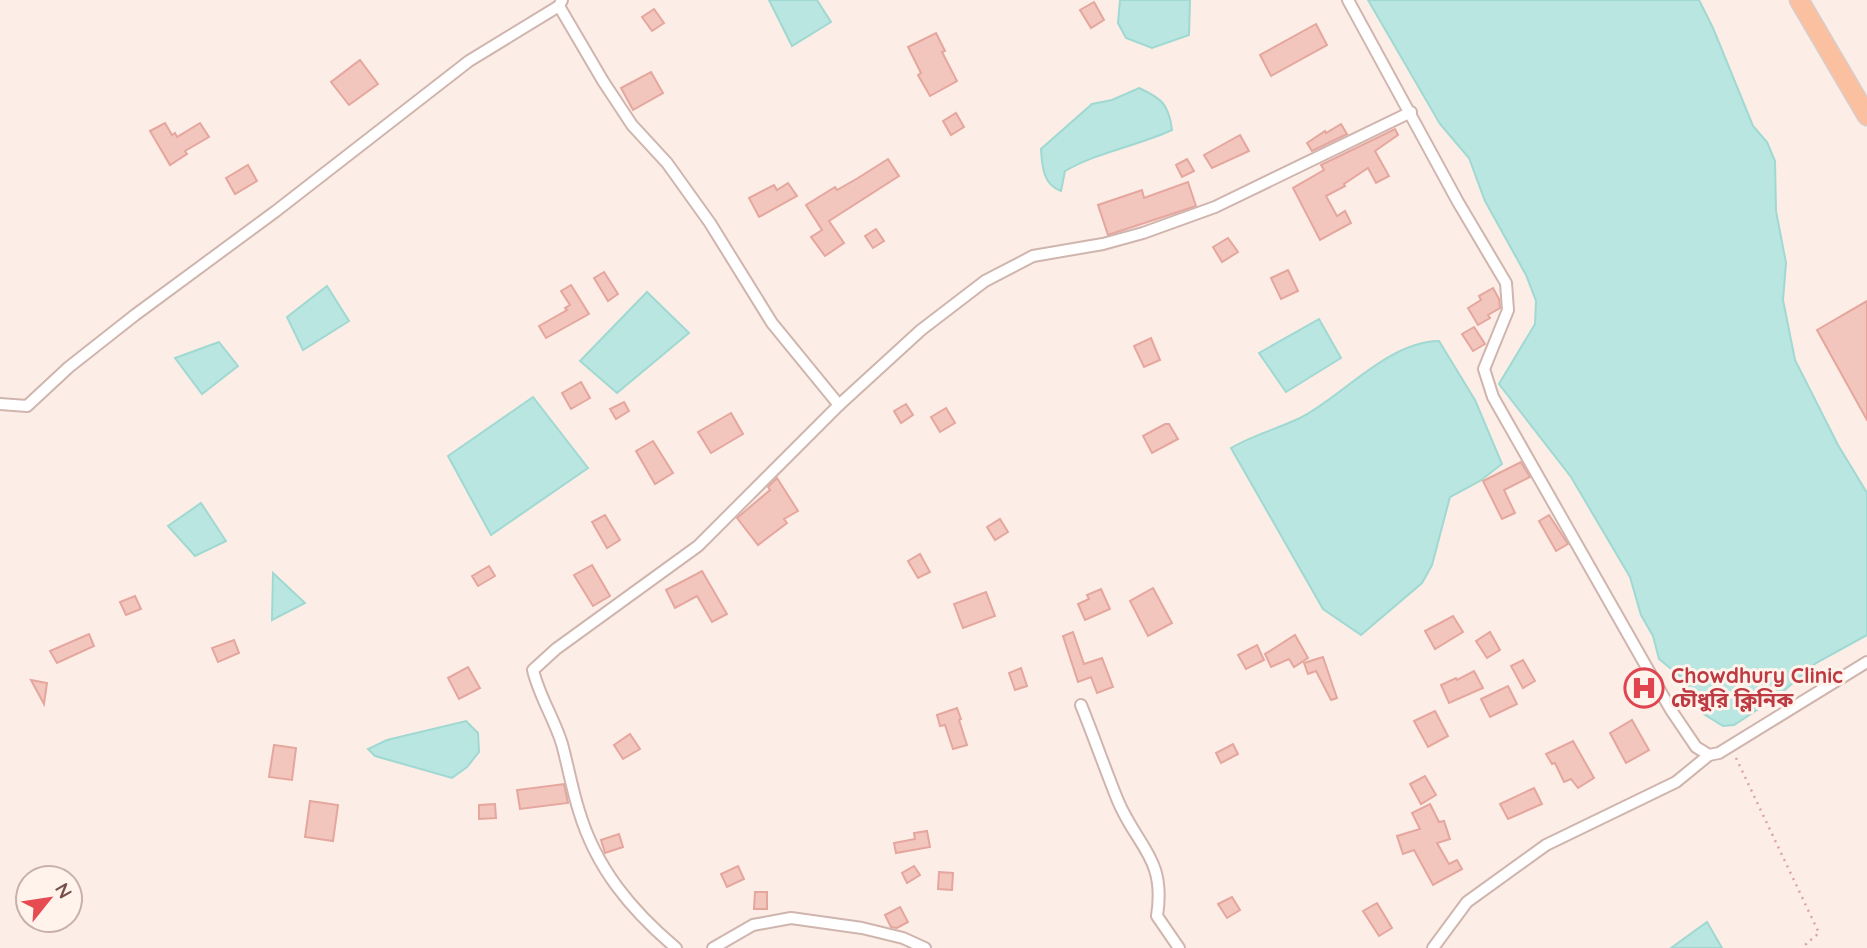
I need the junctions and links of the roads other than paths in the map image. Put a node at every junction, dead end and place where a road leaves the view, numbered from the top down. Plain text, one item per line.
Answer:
1 (1348, 0) edge
2 (1799, 0) edge
3 (561, 3) edge
4 (1411, 112) junction
5 (1867, 116) edge
6 (0, 404) edge
7 (839, 405) junction
8 (1867, 662) edge
9 (1081, 705) dead end
10 (1709, 755) junction
11 (676, 948) edge
12 (713, 948) edge
13 (925, 948) edge
14 (1179, 948) edge
15 (1433, 948) edge

1 - 4 street
2 - 5 main road
3 - 6 street
3 - 7 street
4 - 7 street
4 - 10 street
7 - 11 street
8 - 10 street
9 - 14 street
10 - 15 street
12 - 13 street

